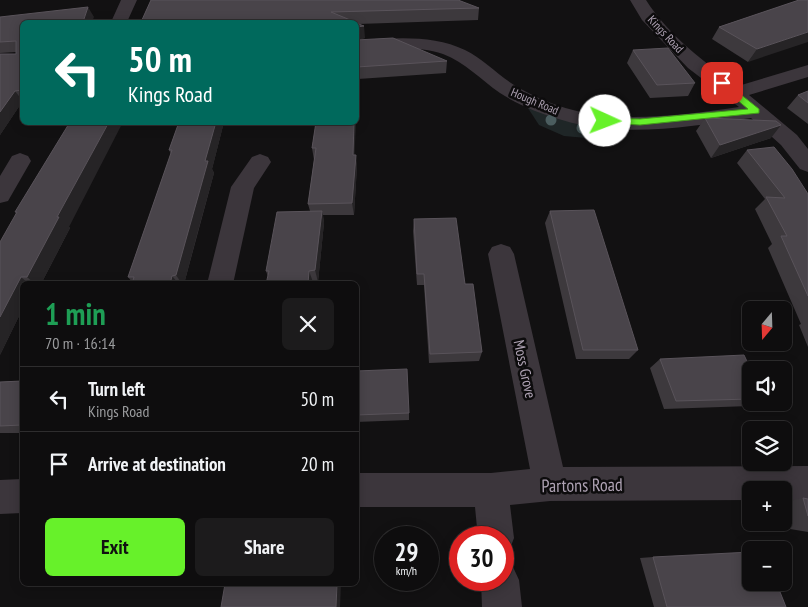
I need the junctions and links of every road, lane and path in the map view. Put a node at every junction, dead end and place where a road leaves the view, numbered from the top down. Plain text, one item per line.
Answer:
1 (130, 0) edge
2 (638, 0) edge
3 (120, 20) edge
4 (359, 46) edge
5 (808, 71) edge
6 (735, 92) junction
7 (756, 111) junction
8 (20, 162) dead end
9 (260, 162) dead end
10 (808, 164) edge
11 (0, 194) edge
12 (501, 254) dead end
13 (221, 281) edge
14 (808, 482) edge
15 (550, 484) junction
16 (359, 490) edge
17 (491, 490) junction
18 (0, 496) edge
19 (20, 496) edge
20 (495, 526) edge
21 (501, 591) edge
22 (502, 607) edge

1 - 3 street
2 - 6 street, Kings Road
4 - 7 street, Hough Road
5 - 6 street
6 - 7 street, Kings Road
7 - 10 street, Kings Road
8 - 11 street
9 - 13 street
12 - 15 street, Moss Grove
14 - 15 street, Partons Road
15 - 17 street, Partons Road
16 - 17 street, Partons Road
17 - 20 street
18 - 19 street
21 - 22 street

